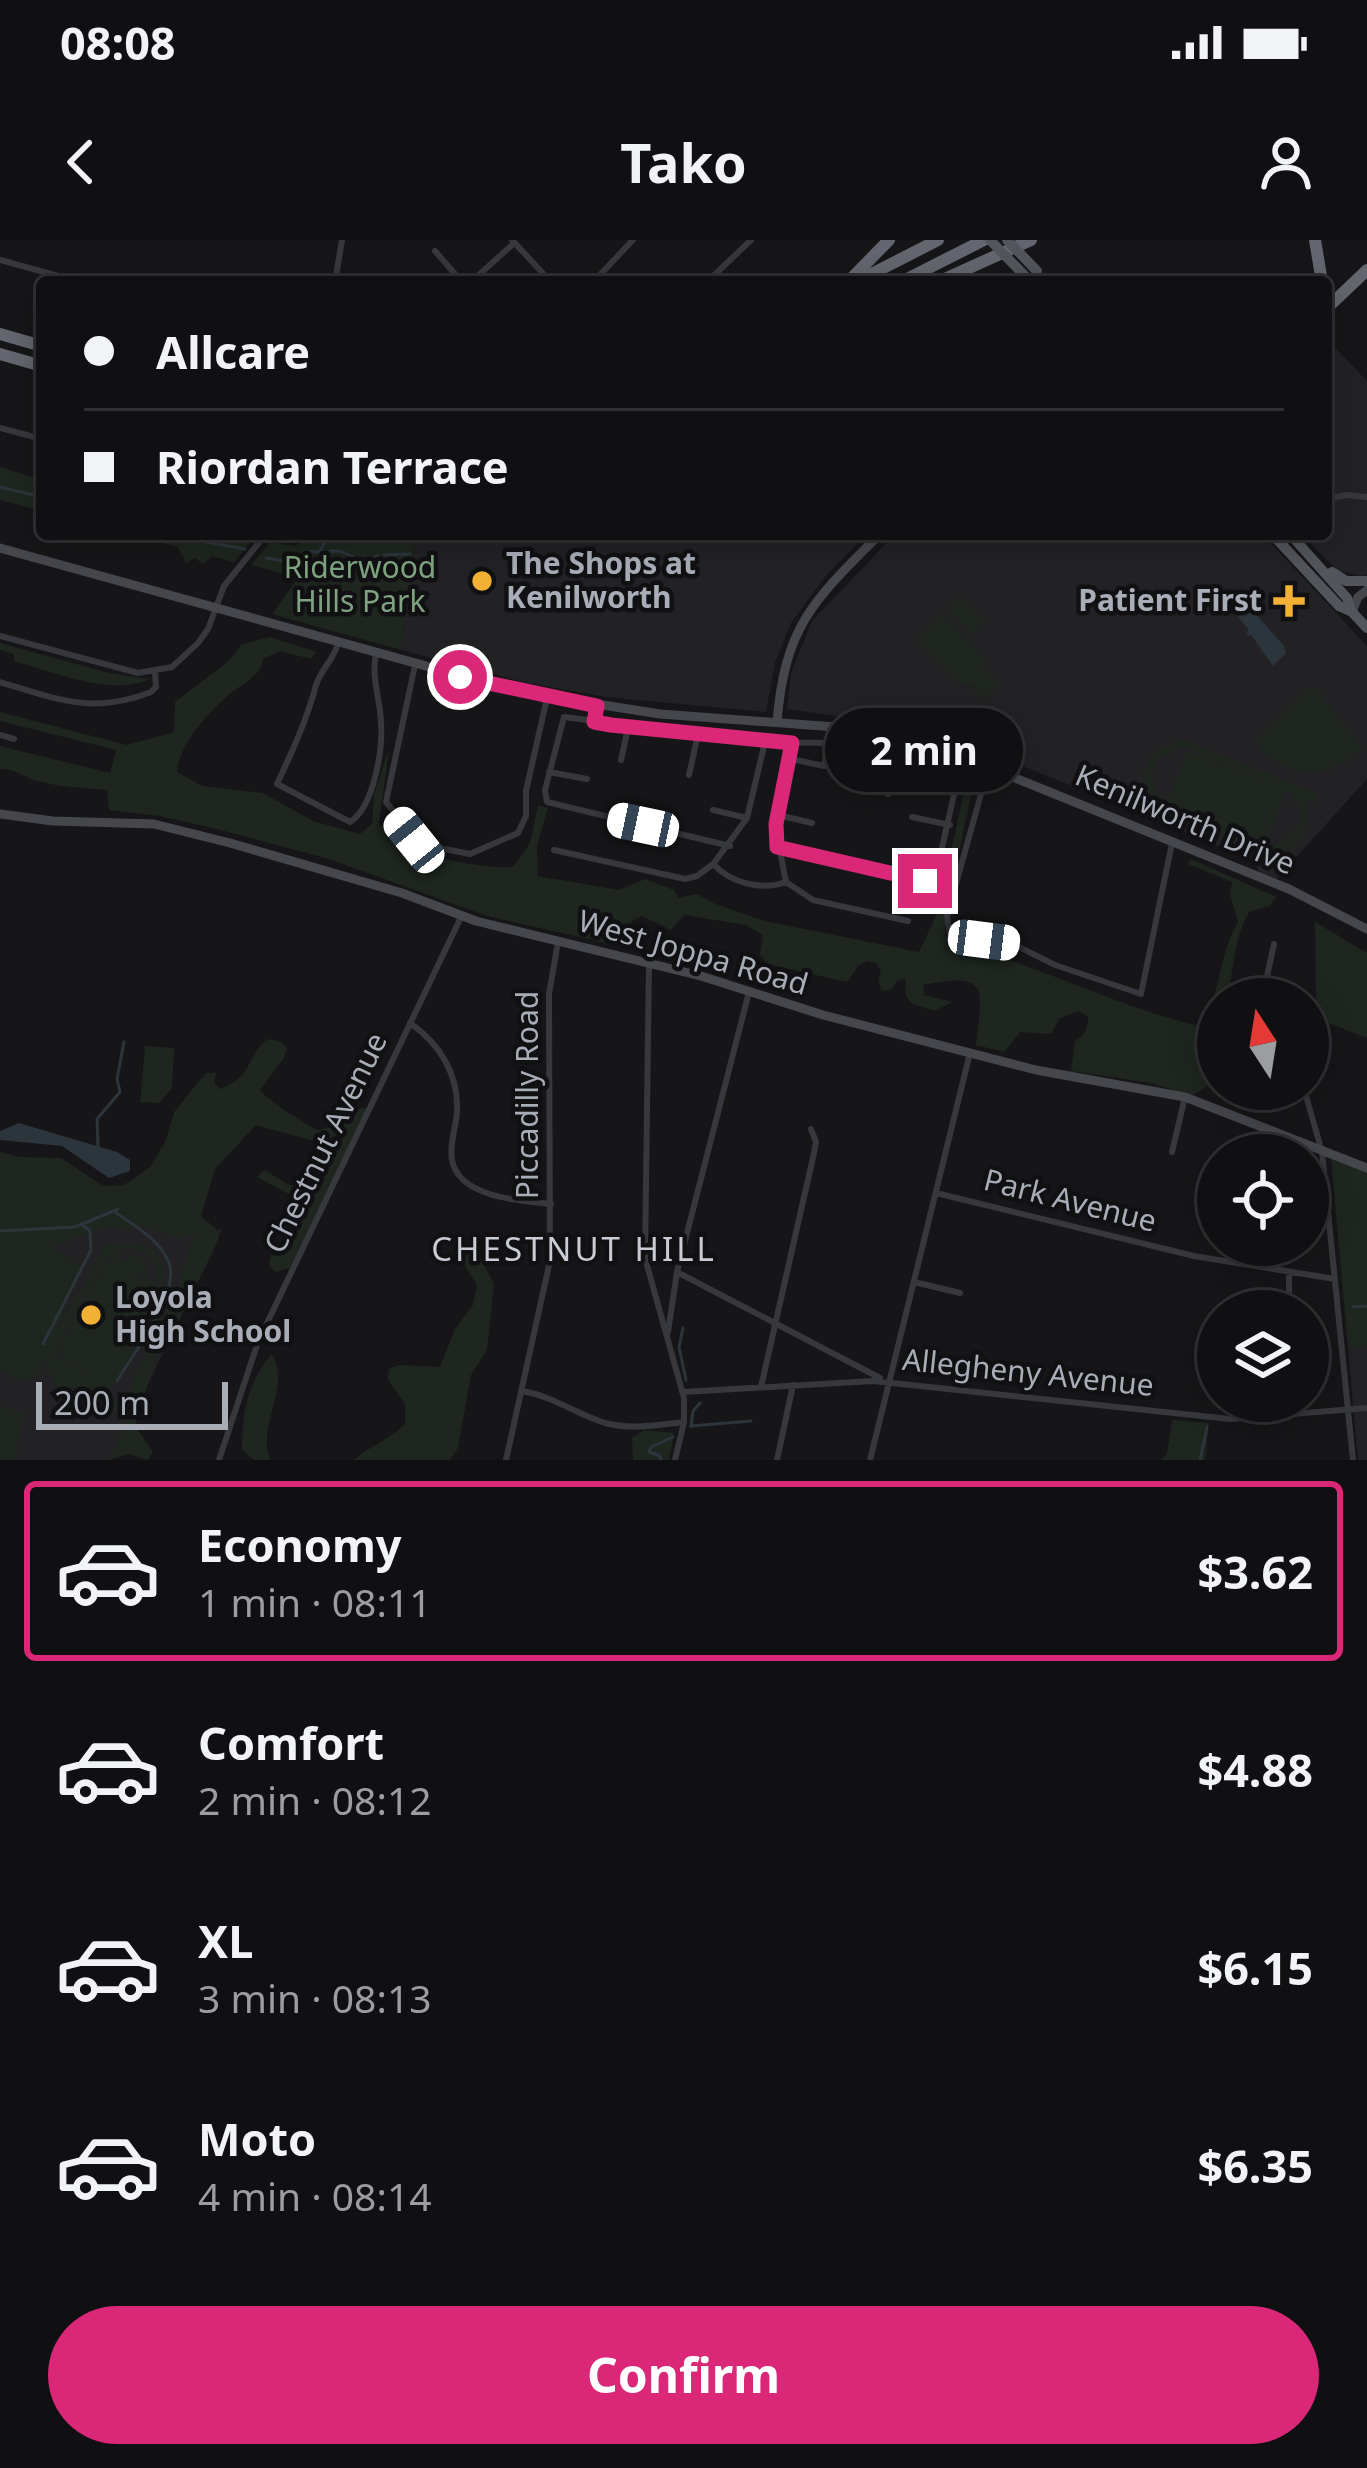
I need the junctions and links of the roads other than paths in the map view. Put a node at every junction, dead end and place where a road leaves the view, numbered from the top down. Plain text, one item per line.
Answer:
1 (342, 240) edge
2 (633, 240) edge
3 (751, 240) edge
4 (889, 240) edge
5 (938, 240) edge
6 (987, 240) edge
7 (1007, 240) edge
8 (1315, 240) edge
9 (1029, 241) edge
10 (512, 242) edge
11 (435, 251) dead end
12 (0, 260) edge
13 (1367, 270) edge
14 (58, 276) edge
15 (336, 276) edge
16 (461, 276) edge
17 (474, 276) edge
18 (545, 276) edge
19 (599, 276) edge
20 (713, 276) edge
21 (857, 276) edge
22 (864, 276) edge
23 (913, 276) edge
24 (951, 276) edge
25 (967, 276) edge
26 (1030, 276) edge
27 (1030, 276) edge
28 (1321, 276) edge
29 (1332, 303) edge
30 (0, 334) edge
31 (36, 344) edge
32 (0, 357) edge
33 (36, 367) edge
34 (0, 428) edge
35 (36, 437) edge
36 (1367, 497) edge
37 (1332, 498) edge
38 (261, 540) edge
39 (874, 540) edge
40 (1278, 540) edge
41 (1296, 540) edge
42 (0, 548) edge
43 (1311, 556) junction
44 (1367, 581) edge
45 (1367, 590) edge
46 (1367, 603) edge
47 (215, 608) junction
48 (1352, 612) junction
49 (1367, 628) edge
50 (0, 636) edge
51 (338, 643) junction
52 (376, 654) junction
53 (415, 665) junction
54 (155, 672) junction
55 (0, 682) edge
56 (547, 698) junction
57 (597, 706) junction
58 (594, 722) junction
59 (777, 722) junction
60 (628, 728) junction
61 (698, 734) junction
62 (0, 735) edge
63 (14, 739) dead end
64 (765, 742) junction
65 (776, 742) junction
66 (792, 743) junction
67 (829, 743) junction
68 (936, 746) junction
69 (897, 755) junction
70 (791, 759) junction
71 (621, 760) dead end
72 (931, 763) junction
73 (990, 765) junction
74 (549, 772) junction
75 (689, 775) dead end
76 (587, 779) dead end
77 (888, 794) dead end
78 (713, 810) dead end
79 (0, 814) edge
80 (778, 815) junction
81 (747, 818) junction
82 (912, 818) dead end
83 (812, 823) dead end
84 (950, 825) junction
85 (1173, 841) junction
86 (730, 846) junction
87 (777, 847) junction
88 (554, 850) dead end
89 (713, 864) junction
90 (786, 882) junction
91 (461, 917) junction
92 (908, 921) dead end
93 (1367, 928) edge
94 (558, 941) junction
95 (1274, 944) dead end
96 (649, 963) junction
97 (1267, 978) edge
98 (749, 992) junction
99 (410, 1023) junction
100 (970, 1053) junction
101 (1185, 1097) junction
102 (811, 1129) dead end
103 (1277, 1134) edge
104 (1172, 1151) dead end
105 (1329, 1154) edge
106 (1367, 1168) edge
107 (936, 1193) junction
108 (551, 1204) junction
109 (1329, 1220) edge
110 (677, 1272) junction
111 (1288, 1273) junction
112 (1335, 1279) junction
113 (914, 1282) junction
114 (1289, 1290) edge
115 (960, 1293) dead end
116 (775, 1323) junction
117 (666, 1335) junction
118 (889, 1382) junction
119 (794, 1385) junction
120 (760, 1387) junction
121 (522, 1391) junction
122 (683, 1392) junction
123 (1367, 1408) edge
124 (1348, 1411) junction
125 (684, 1422) junction
126 (219, 1460) edge
127 (506, 1460) edge
128 (675, 1460) edge
129 (777, 1460) edge
130 (870, 1460) edge
131 (1352, 1460) edge

1 - 15 street
2 - 19 street
3 - 20 street
4 - 21 highway
5 - 22 highway
6 - 23 highway
6 - 26 main road, bridge
7 - 27 main road, bridge
8 - 28 highway
9 - 24 highway
9 - 25 highway
10 - 17 street
10 - 18 street
11 - 16 street
12 - 14 street
13 - 29 highway
30 - 31 highway
32 - 33 highway
34 - 35 street
36 - 37 street
38 - 47 street
39 - 59 street
40 - 48 main road
41 - 43 main road
42 - 47 street, Kenilworth Drive
43 - 44 main road
43 - 48 main road
45 - 48 street
46 - 48 street
47 - 51 street, Kenilworth Drive
47 - 54 street
48 - 49 main road
50 - 54 street
51 - 52 street, Kenilworth Drive
51 - 52 street
52 - 53 street, Kenilworth Drive
53 - 56 street, Kenilworth Drive
53 - 56 street
54 - 55 street
56 - 57 street, Kenilworth Drive
57 - 58 street
57 - 59 street, Kenilworth Drive
58 - 60 street
58 - 74 street
59 - 65 street
59 - 68 street, Kenilworth Drive
60 - 61 street
60 - 71 street
61 - 64 street
61 - 75 street
62 - 63 street
64 - 65 street
64 - 81 street
65 - 66 street
66 - 67 street
66 - 70 street
67 - 69 street
67 - 70 street
68 - 72 street
68 - 73 street, Kenilworth Drive
69 - 72 street
69 - 77 street
70 - 80 street
72 - 84 street
73 - 85 street, Kenilworth Drive
73 - 85 street
74 - 76 street
74 - 86 street
78 - 81 street
79 - 91 street, West Joppa Road
80 - 83 street
80 - 87 street
81 - 86 street
82 - 84 street
84 - 87 street
85 - 93 street, Kenilworth Drive
86 - 89 street
87 - 90 street
88 - 89 street
89 - 90 street
90 - 92 street
91 - 94 street, West Joppa Road
91 - 99 street, Chestnut Avenue
94 - 96 street, West Joppa Road
94 - 108 street, Piccadilly Road
95 - 97 street
96 - 98 street, West Joppa Road
96 - 117 street
98 - 100 street, West Joppa Road
98 - 110 street
99 - 108 street
99 - 126 street, Chestnut Avenue
100 - 101 street, West Joppa Road
100 - 107 street
101 - 103 street, West Joppa Road
101 - 104 street
102 - 116 street
105 - 106 street, West Joppa Road
107 - 111 street, Park Avenue
107 - 113 street
108 - 121 street, Piccadilly Road
109 - 112 street
110 - 116 street
110 - 117 street
111 - 112 street, Park Avenue
111 - 114 street
112 - 124 street
113 - 115 street
113 - 118 street
116 - 118 street
116 - 120 street
117 - 122 street
118 - 119 street, Allegheny Avenue
118 - 124 street, Allegheny Avenue
118 - 130 street
119 - 120 street, Allegheny Avenue
119 - 129 street
120 - 122 street, Allegheny Avenue
121 - 125 street
121 - 127 street, Piccadilly Road
122 - 125 street
123 - 124 street, Allegheny Avenue
124 - 131 street
125 - 128 street

